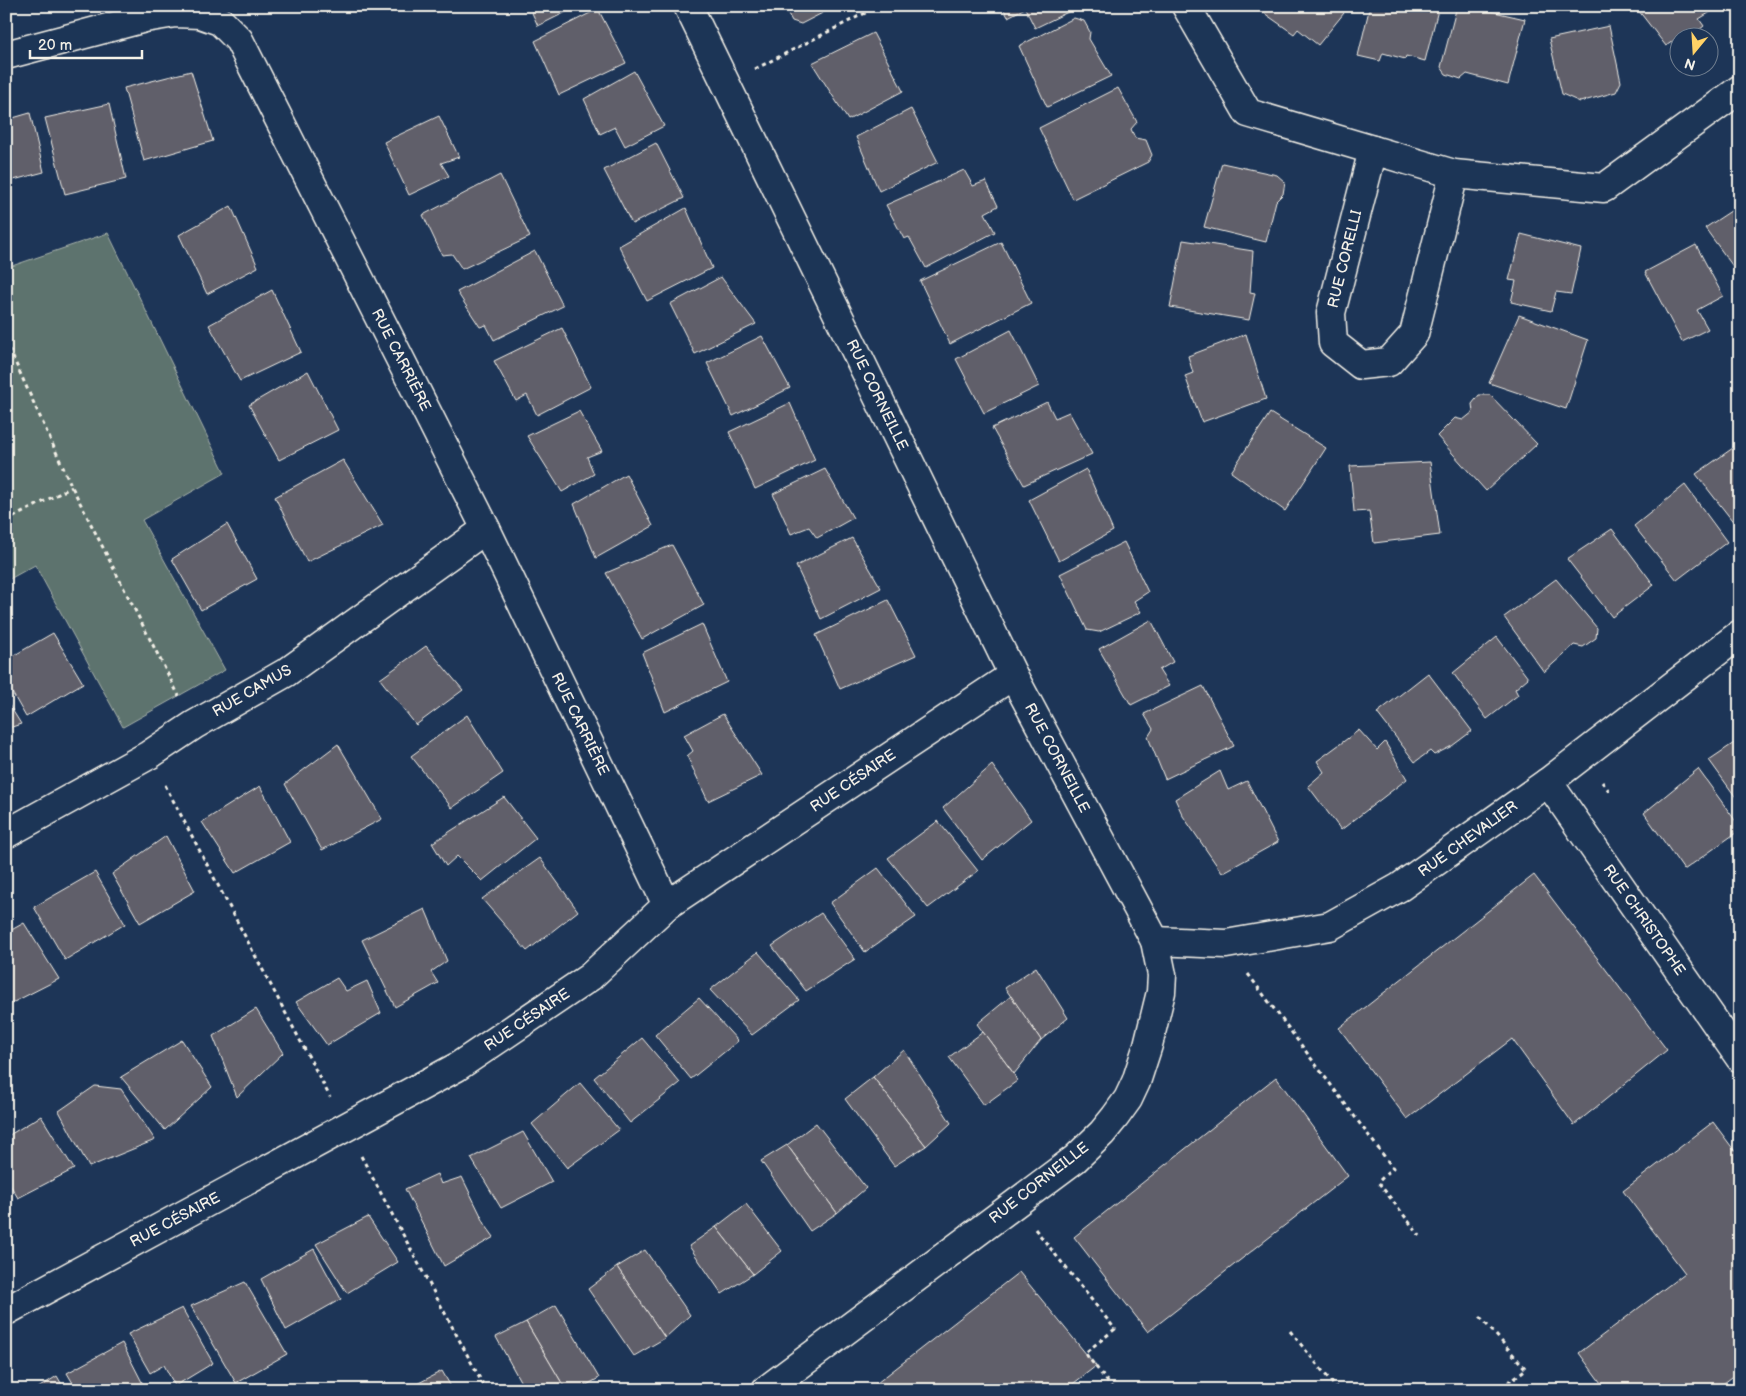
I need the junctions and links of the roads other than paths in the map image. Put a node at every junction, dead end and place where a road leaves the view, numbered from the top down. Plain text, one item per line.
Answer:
1 (688, 6) edge
2 (1186, 6) edge
3 (6, 54) edge
4 (1740, 89) edge
5 (1373, 150) junction
6 (1454, 174) junction
7 (486, 529) junction
8 (1740, 634) edge
9 (1013, 675) junction
10 (1548, 782) junction
11 (6, 834) edge
12 (667, 905) junction
13 (1155, 941) junction
14 (1740, 1058) edge
15 (6, 1311) edge
16 (766, 1390) edge

1 - 9 street, RUE CORNEILLE
2 - 5 street
3 - 7 street, RUE CARRIÈRE
4 - 6 street
5 - 6 street
5 - 6 street, RUE CORELLI
7 - 11 street, RUE CAMUS
7 - 12 street, RUE CARRIÈRE
8 - 10 street, RUE CHEVALIER
9 - 12 street, RUE CÉSAIRE
9 - 13 street, RUE CORNEILLE
10 - 13 street, RUE CHEVALIER
10 - 14 street, RUE CHRISTOPHE
12 - 15 street, RUE CÉSAIRE
13 - 16 street, RUE CORNEILLE

